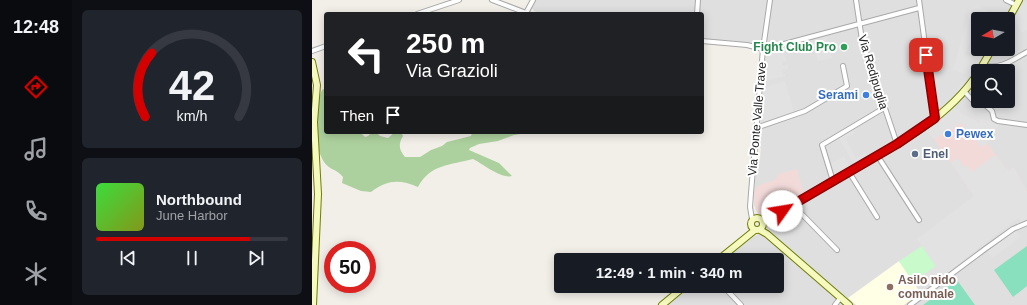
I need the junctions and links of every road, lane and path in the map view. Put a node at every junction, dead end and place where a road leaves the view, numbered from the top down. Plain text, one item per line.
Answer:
1 (459, 0) edge
2 (492, 0) edge
3 (532, 0) edge
4 (698, 0) edge
5 (770, 0) edge
6 (856, 0) edge
7 (919, 0) edge
8 (1006, 0) edge
9 (1017, 3) edge
10 (920, 8) junction
11 (423, 12) edge
12 (525, 12) edge
13 (528, 12) edge
14 (697, 12) edge
15 (1012, 12) edge
16 (859, 24) junction
17 (704, 41) edge
18 (324, 47) edge
19 (763, 49) junction
20 (312, 51) edge
21 (1027, 52) edge
22 (312, 62) edge
23 (1003, 64) edge
24 (843, 66) dead end
25 (971, 82) edge
26 (964, 91) junction
27 (884, 108) junction
28 (935, 118) junction
29 (1027, 125) edge
30 (756, 128) junction
31 (897, 144) junction
32 (878, 155) junction
33 (849, 172) junction
34 (833, 181) junction
35 (793, 205) junction
36 (877, 217) dead end
37 (919, 220) dead end
38 (758, 222) junction
39 (1027, 222) edge
40 (837, 250) dead end
41 (727, 253) edge
42 (677, 293) edge
43 (730, 293) edge
44 (841, 298) junction
45 (313, 305) edge
46 (662, 305) edge
47 (741, 305) edge
48 (835, 305) edge
49 (849, 305) edge
50 (910, 305) edge

1 - 11 street
2 - 12 street
3 - 13 street
4 - 14 street
5 - 19 street, Via Ponte Valle Trave
6 - 16 street, Via Redipuglia
7 - 10 street
8 - 9 street
9 - 15 main road
10 - 16 street
10 - 28 street
16 - 19 street
16 - 27 street, Via Redipuglia
17 - 19 street
18 - 20 street
19 - 30 street, Via Ponte Valle Trave
21 - 23 street
22 - 45 main road
24 - 30 street
25 - 26 main road
26 - 28 main road
26 - 29 street
27 - 31 street, Via Redipuglia
27 - 34 street
28 - 31 main road
30 - 38 street, Via Ponte Valle Trave
31 - 32 main road
32 - 33 main road
32 - 37 street
33 - 34 main road
33 - 36 street
34 - 35 main road
35 - 38 main road
35 - 40 street
38 - 41 main road
38 - 44 main road
39 - 50 street
42 - 46 main road
43 - 47 street
44 - 48 street
44 - 49 main road

